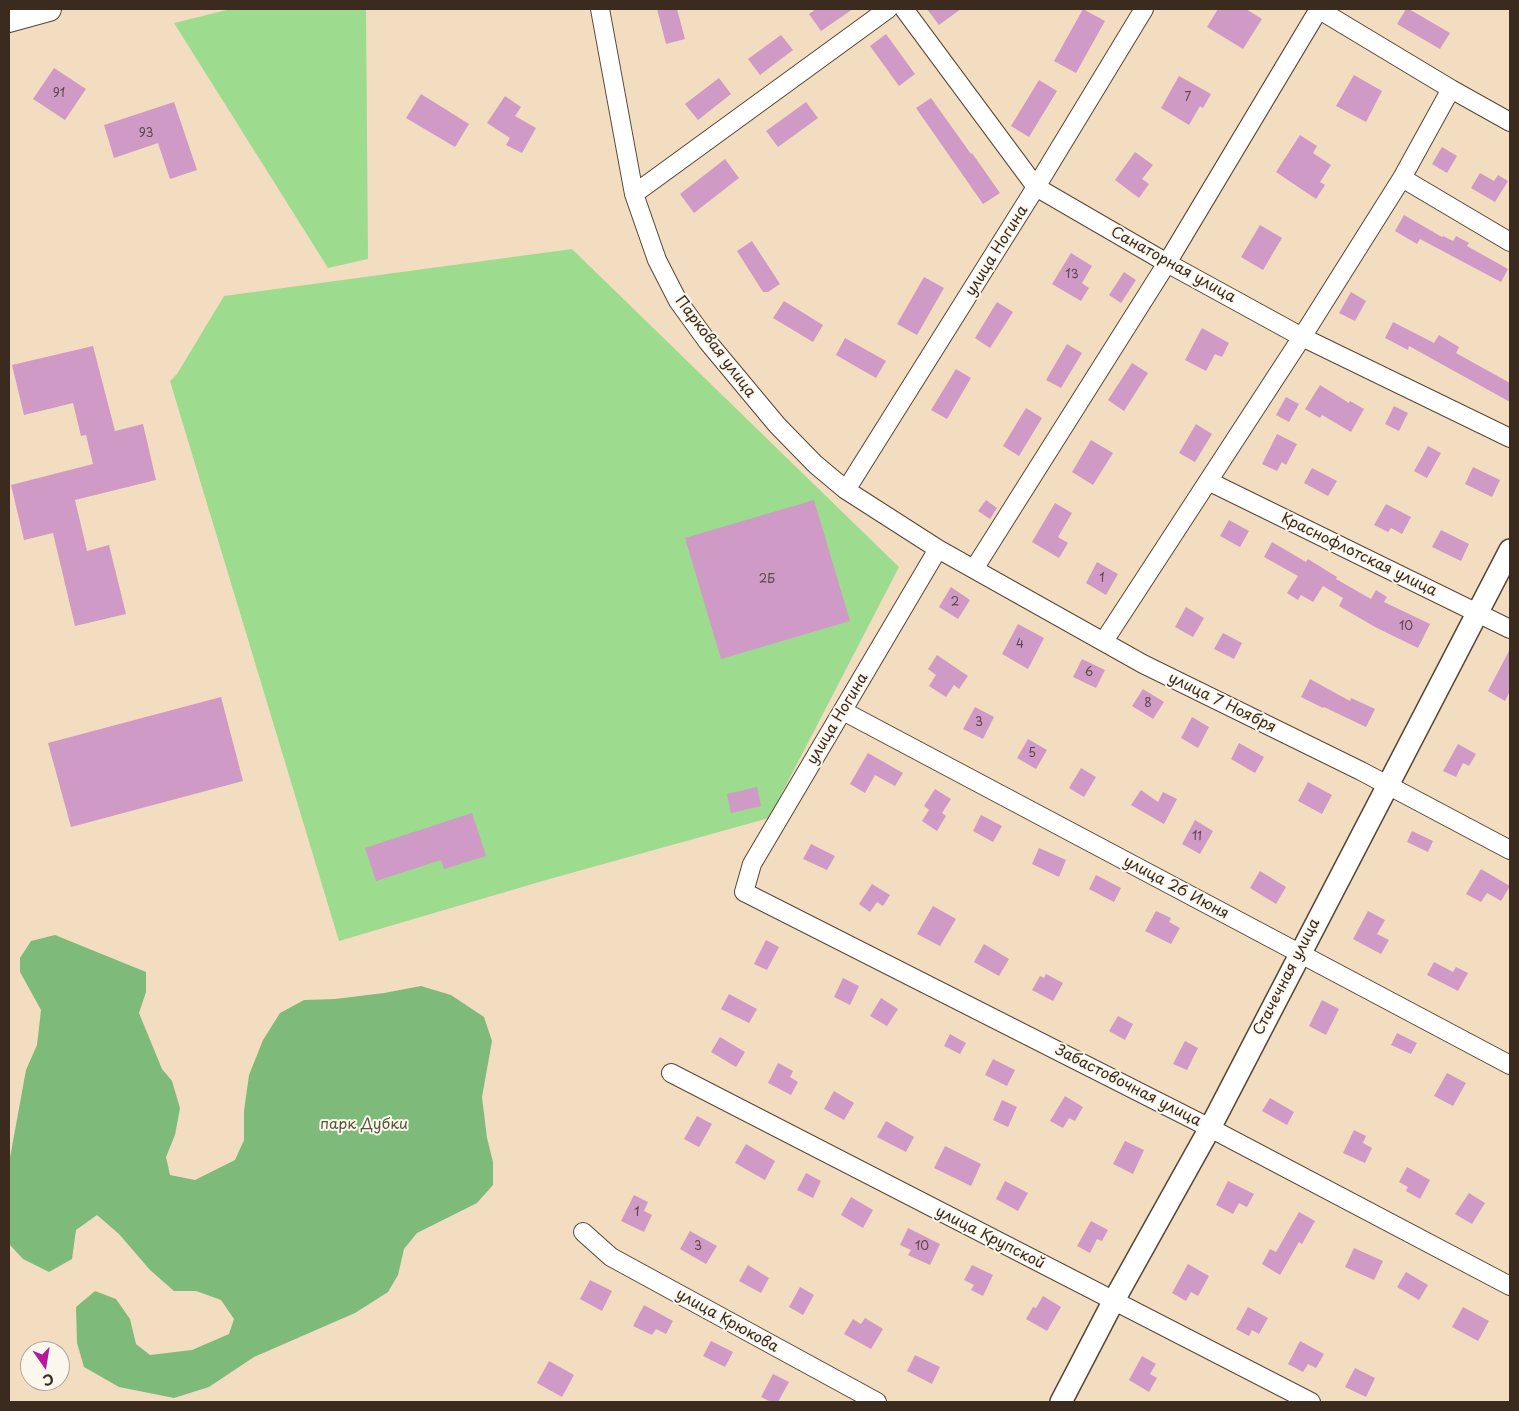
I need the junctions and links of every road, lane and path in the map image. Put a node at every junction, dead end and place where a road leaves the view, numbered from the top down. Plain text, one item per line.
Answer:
1 (48, 9) edge
2 (600, 9) edge
3 (888, 9) edge
4 (904, 9) edge
5 (1144, 9) edge
6 (1319, 9) edge
7 (9, 20) edge
8 (1451, 89) junction
9 (1510, 122) edge
10 (1402, 178) junction
11 (1036, 187) junction
12 (634, 194) junction
13 (1510, 242) edge
14 (1167, 263) junction
15 (1302, 337) junction
16 (1510, 438) edge
17 (1208, 481) junction
18 (846, 490) junction
19 (938, 549) junction
20 (1510, 550) edge
21 (974, 569) junction
22 (1478, 612) junction
23 (1510, 629) edge
24 (1104, 641) junction
25 (843, 711) junction
26 (1388, 785) junction
27 (1510, 850) edge
28 (744, 892) joint
29 (1299, 953) junction
30 (1510, 1065) edge
31 (671, 1073) dead end
32 (1210, 1128) junction
33 (583, 1232) dead end
34 (1510, 1286) edge
35 (1113, 1302) junction
36 (877, 1402) edge
37 (1061, 1402) edge
38 (1311, 1402) edge

1 - 7 main road
2 - 12 street, Парковая улица
3 - 12 street
4 - 11 street, Санаторная улица
5 - 11 street, улица Ногина
6 - 8 street
6 - 14 street
8 - 9 street
8 - 10 street
10 - 13 street
10 - 15 street
11 - 14 street, Санаторная улица
11 - 18 street, улица Ногина
12 - 18 street, Парковая улица
14 - 15 street, Санаторная улица
14 - 21 street
15 - 16 street, Санаторная улица
15 - 17 street
17 - 22 street, Краснофлотская улица
17 - 24 street
18 - 19 street, Парковая улица
19 - 21 street, улица 7 Ноября
19 - 25 street, улица Ногина
20 - 22 street, Стачечная улица
21 - 24 street, улица 7 Ноября
22 - 23 street, Краснофлотская улица
22 - 26 street, Стачечная улица
24 - 26 street, улица 7 Ноября
25 - 28 street, улица Ногина
25 - 29 street, улица 26 Июня
26 - 27 street, улица 7 Ноября
26 - 29 street, Стачечная улица
28 - 32 street, Забастовочная улица
29 - 30 street, улица 26 Июня
29 - 32 street, Стачечная улица
31 - 35 street, улица Крупской
32 - 34 street, Забастовочная улица
32 - 35 street, Стачечная улица
33 - 36 street, улица Крюкова
35 - 37 street, Стачечная улица
35 - 38 street, улица Крупской

